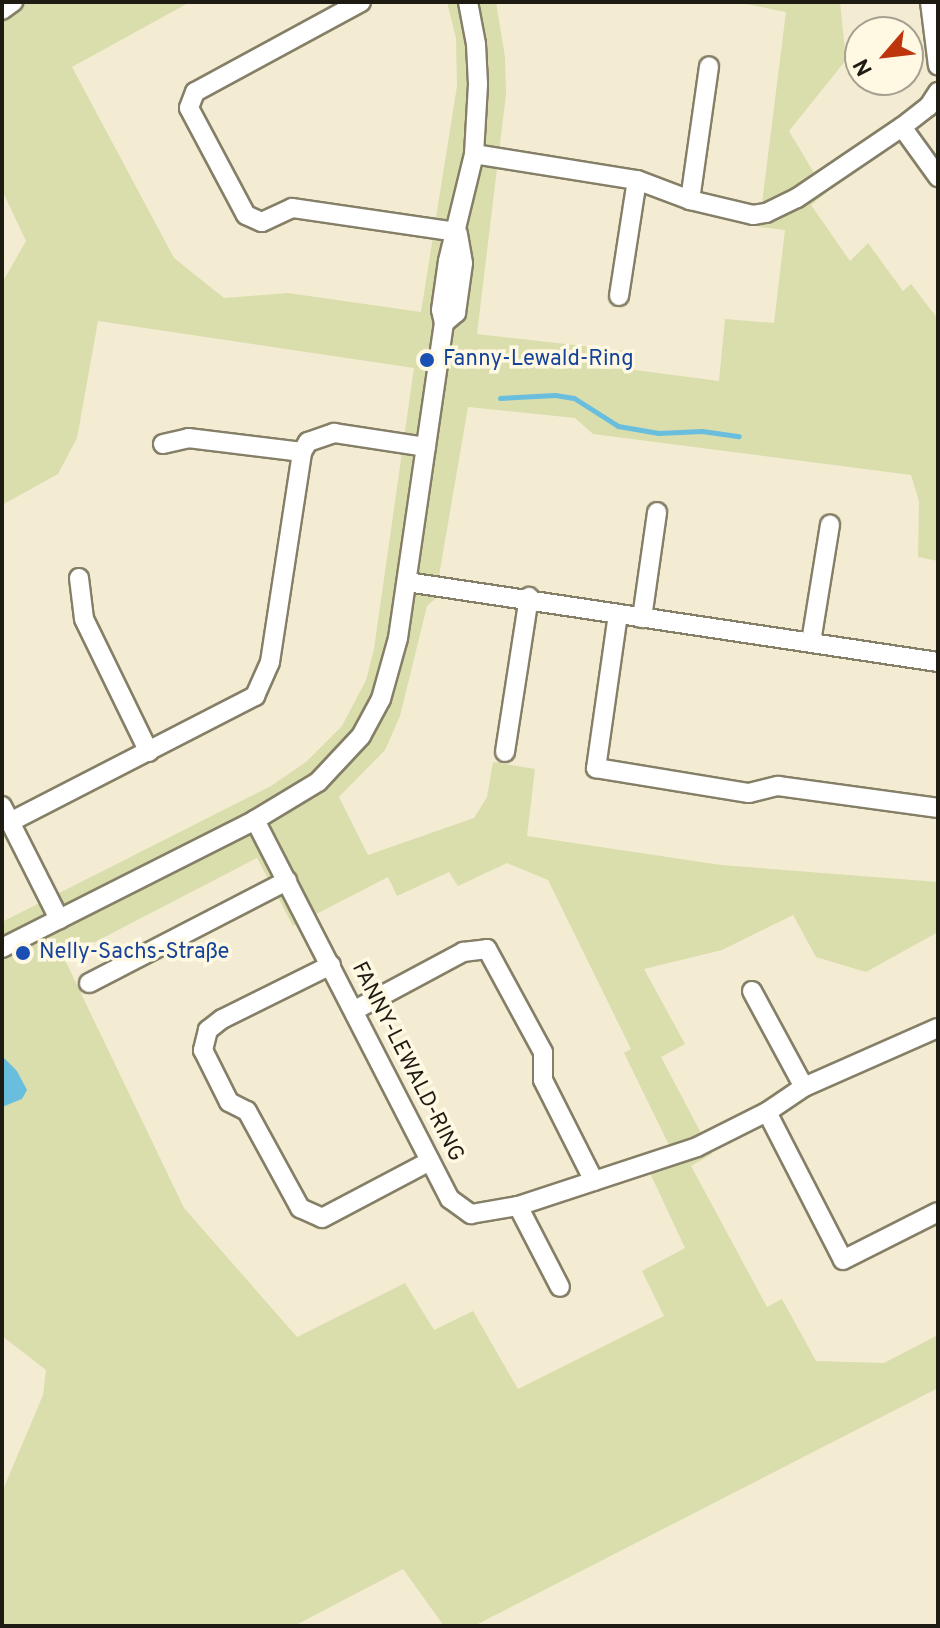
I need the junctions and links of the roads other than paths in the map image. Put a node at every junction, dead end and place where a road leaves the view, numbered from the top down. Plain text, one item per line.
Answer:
1 (13, 2) edge
2 (361, 2) edge
3 (468, 2) edge
4 (930, 2) edge
5 (2, 10) edge
6 (709, 66) dead end
7 (938, 66) edge
8 (938, 92) edge
9 (902, 127) junction
10 (474, 154) junction
11 (938, 177) edge
12 (637, 180) junction
13 (690, 200) junction
14 (457, 232) junction
15 (619, 296) dead end
16 (163, 444) dead end
17 (426, 447) junction
18 (302, 452) junction
19 (657, 512) dead end
20 (830, 525) dead end
21 (79, 578) dead end
22 (407, 582) junction
23 (529, 597) junction
24 (618, 614) junction
25 (642, 618) junction
26 (811, 642) junction
27 (938, 662) edge
28 (149, 752) junction
29 (505, 752) dead end
30 (938, 808) edge
31 (6, 814) edge
32 (255, 820) junction
33 (287, 881) junction
34 (59, 919) junction
35 (2, 948) edge
36 (331, 965) junction
37 (89, 983) dead end
38 (752, 991) dead end
39 (355, 1010) junction
40 (938, 1028) edge
41 (804, 1087) junction
42 (767, 1112) junction
43 (430, 1161) junction
44 (594, 1181) junction
45 (518, 1206) junction
46 (938, 1212) edge
47 (560, 1287) dead end

1 - 5 street
2 - 14 street
3 - 10 street
4 - 7 street
6 - 13 street
8 - 9 street
9 - 11 street
9 - 13 street
10 - 12 street
10 - 14 street
12 - 13 street
12 - 15 street
14 - 17 street
16 - 18 street
17 - 18 street
17 - 22 street
18 - 28 street
19 - 25 street
20 - 26 street
21 - 28 street
22 - 23 street
22 - 32 street
23 - 24 street
23 - 29 street
24 - 25 street
24 - 30 street
25 - 26 street
26 - 27 street
28 - 31 street
31 - 34 street
32 - 33 street, FANNY-LEWALD-RING
32 - 34 street
33 - 36 street, FANNY-LEWALD-RING
33 - 37 street
34 - 35 street
36 - 39 street, FANNY-LEWALD-RING
36 - 43 street
38 - 41 street
39 - 43 street, FANNY-LEWALD-RING
39 - 44 street
40 - 41 street, FANNY-LEWALD-RING
41 - 42 street, FANNY-LEWALD-RING
42 - 44 street, FANNY-LEWALD-RING
42 - 46 street
43 - 45 street, FANNY-LEWALD-RING
44 - 45 street, FANNY-LEWALD-RING
45 - 47 street

